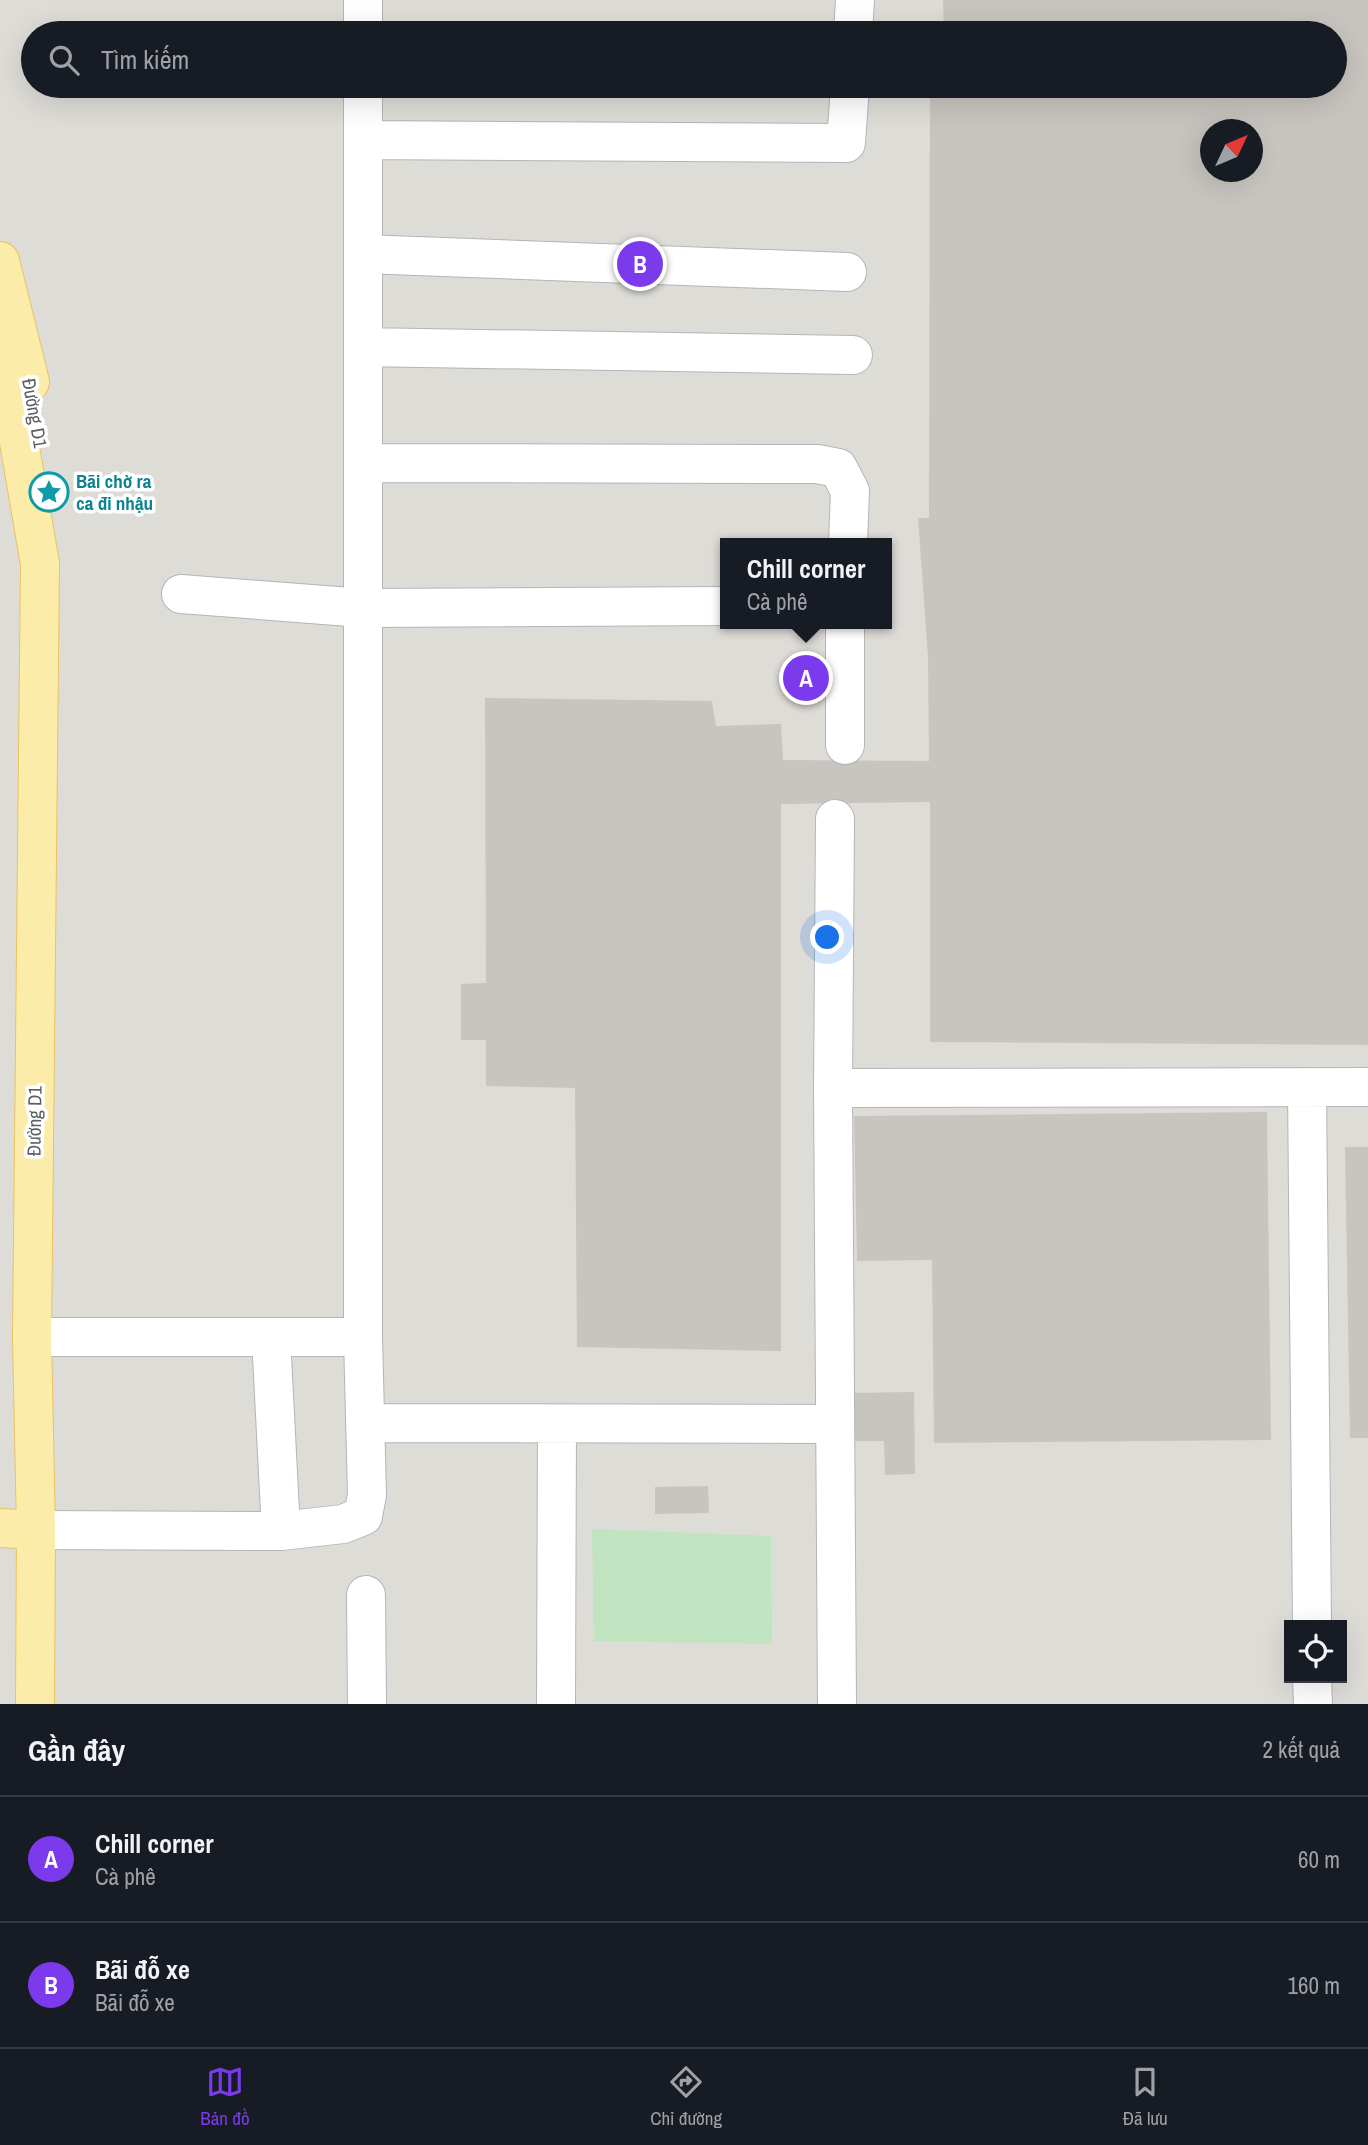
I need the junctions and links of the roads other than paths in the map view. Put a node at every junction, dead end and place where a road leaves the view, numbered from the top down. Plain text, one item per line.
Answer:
1 (363, 0) edge
2 (855, 0) edge
3 (363, 21) edge
4 (854, 21) edge
5 (363, 98) edge
6 (849, 98) edge
7 (363, 140) junction
8 (363, 254) junction
9 (0, 261) edge
10 (847, 272) dead end
11 (363, 347) junction
12 (0, 352) edge
13 (853, 355) dead end
14 (363, 463) junction
15 (848, 538) edge
16 (40, 564) junction
17 (181, 594) dead end
18 (720, 606) edge
19 (363, 608) junction
20 (845, 629) edge
21 (845, 746) dead end
22 (835, 818) dead end
23 (1307, 1087) junction
24 (1368, 1087) edge
25 (833, 1088) junction
26 (32, 1337) junction
27 (271, 1337) junction
28 (363, 1337) junction
29 (365, 1423) junction
30 (556, 1424) junction
31 (835, 1424) junction
32 (18, 1529) edge
33 (281, 1531) junction
34 (366, 1595) dead end
35 (1312, 1620) edge
36 (1312, 1683) edge
37 (39, 1695) edge
38 (368, 1704) edge
39 (555, 1704) edge
40 (837, 1704) edge
41 (1313, 1704) edge

1 - 3 lane
2 - 4 lane
5 - 7 lane
6 - 7 lane
7 - 8 lane
8 - 10 lane
8 - 11 lane
9 - 16 main road, Đường D1
11 - 13 lane
11 - 14 lane
12 - 16 main road, Đường D1
14 - 15 lane
14 - 19 lane
16 - 26 main road, Đường D1
17 - 19 lane
18 - 19 lane
19 - 28 lane
20 - 21 lane
22 - 25 lane
23 - 24 lane
23 - 25 lane
23 - 35 lane
25 - 31 lane
26 - 27 lane
26 - 32 main road, Đường D1
27 - 28 lane
27 - 33 lane
28 - 29 lane
29 - 30 lane
29 - 33 lane
30 - 31 lane
30 - 39 lane
31 - 40 lane
32 - 33 lane
32 - 37 main road, Đường D1
34 - 38 lane
36 - 41 lane

